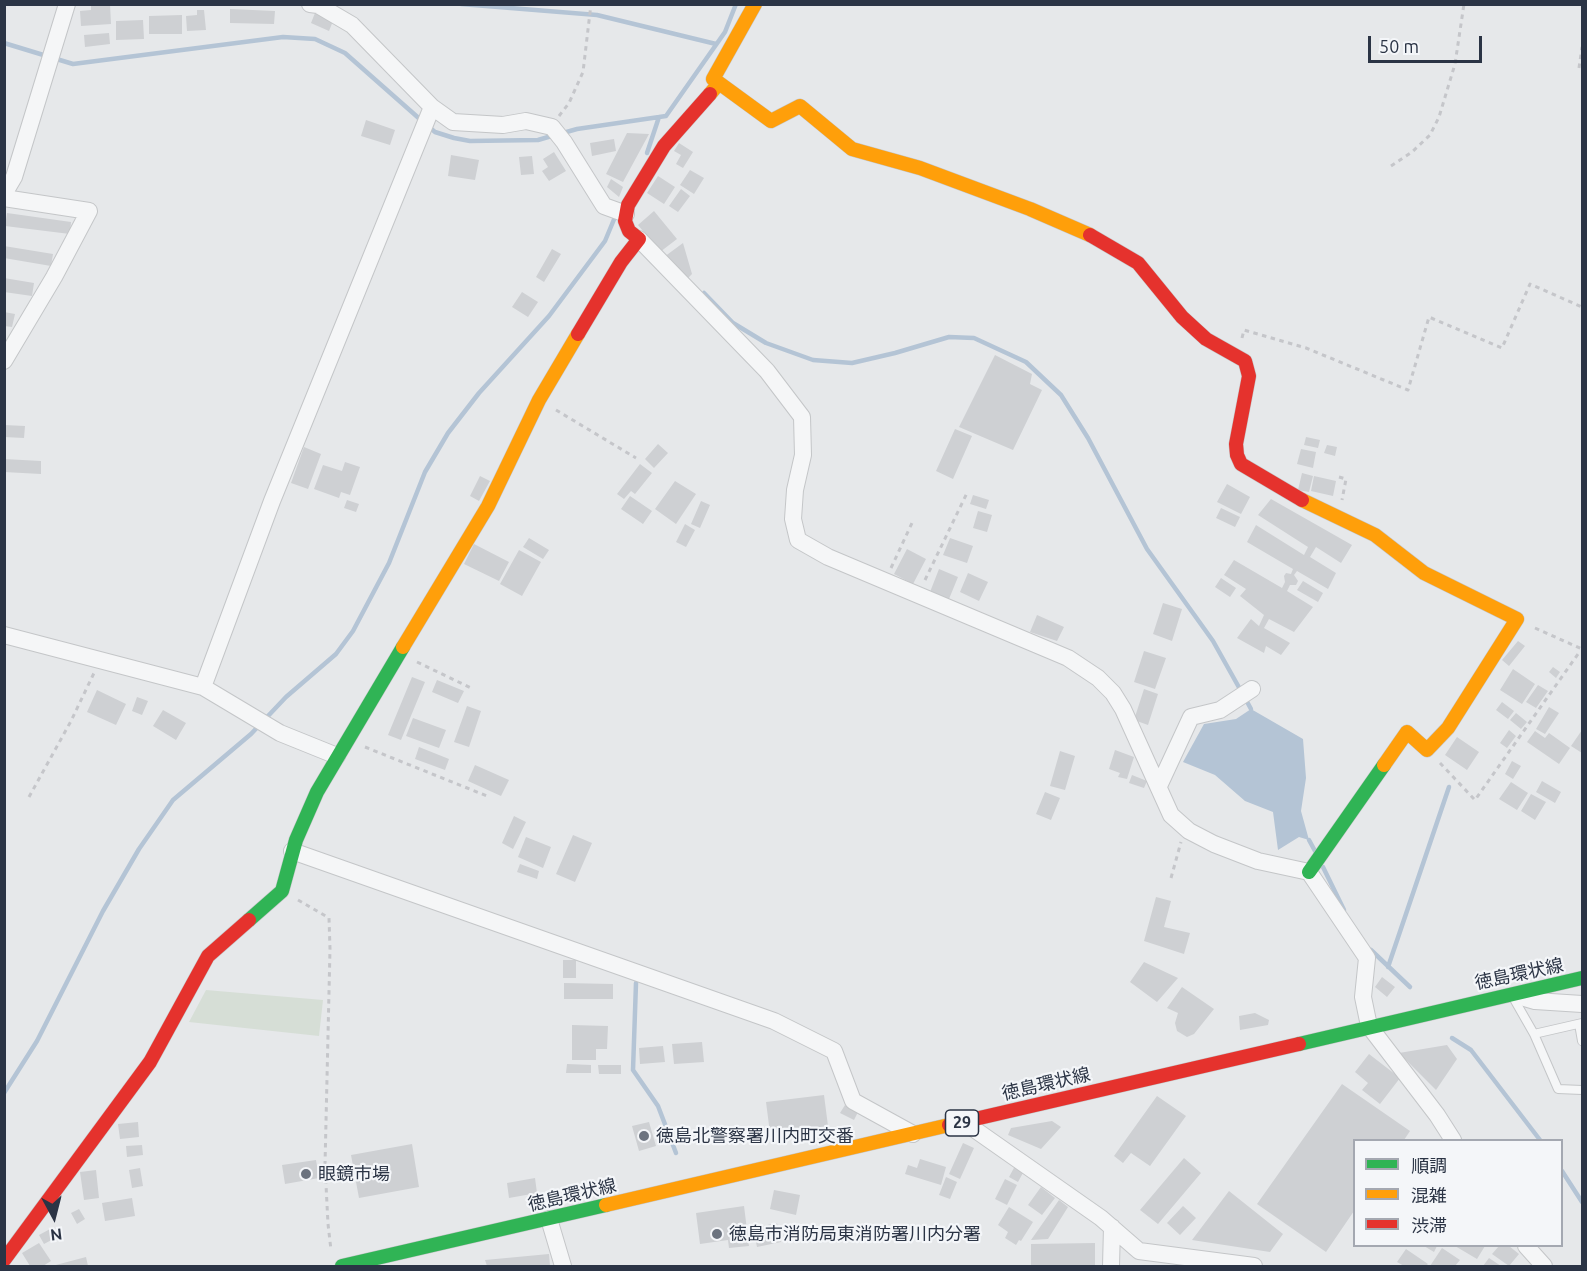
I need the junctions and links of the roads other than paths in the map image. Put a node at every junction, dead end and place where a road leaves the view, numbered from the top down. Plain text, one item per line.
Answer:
1 (67, 4) edge
2 (310, 4) edge
3 (755, 4) edge
4 (719, 83) junction
5 (428, 118) junction
6 (4, 196) edge
7 (619, 212) junction
8 (639, 239) junction
9 (4, 361) edge
10 (4, 635) edge
11 (203, 687) junction
12 (1252, 689) dead end
13 (337, 756) junction
14 (1159, 786) junction
15 (292, 851) junction
16 (1309, 872) junction
17 (1582, 978) edge
18 (1512, 994) junction
19 (1582, 1004) edge
20 (1581, 1024) edge
21 (1369, 1026) junction
22 (1534, 1034) junction
23 (1582, 1041) edge
24 (1582, 1090) edge
25 (964, 1122) junction
26 (914, 1135) junction
27 (1452, 1139) edge
28 (549, 1219) junction
29 (1112, 1227) junction
30 (1528, 1247) edge
31 (4, 1260) edge
32 (342, 1266) edge
33 (563, 1266) edge
34 (1111, 1266) edge
35 (1254, 1266) edge
36 (1544, 1266) edge

1 - 6 street
2 - 5 street
3 - 4 street
4 - 7 street
4 - 16 street
5 - 7 street
5 - 11 street
6 - 9 street
7 - 8 street
8 - 13 street
8 - 14 street
10 - 11 street
11 - 13 street
12 - 14 street
13 - 15 street
14 - 16 street
15 - 26 street
15 - 31 street
16 - 21 street
17 - 18 street, 徳島環状線 / 29
18 - 19 street
18 - 21 street, 徳島環状線 / 29
18 - 22 lane
20 - 22 lane
20 - 23 lane
21 - 25 street, 徳島環状線 / 29
21 - 27 street
22 - 24 lane
25 - 26 street, 徳島環状線 / 29
25 - 29 street
26 - 28 street, 徳島環状線 / 29
28 - 32 street, 徳島環状線 / 29
28 - 33 street
29 - 34 street
29 - 35 street
30 - 36 street

